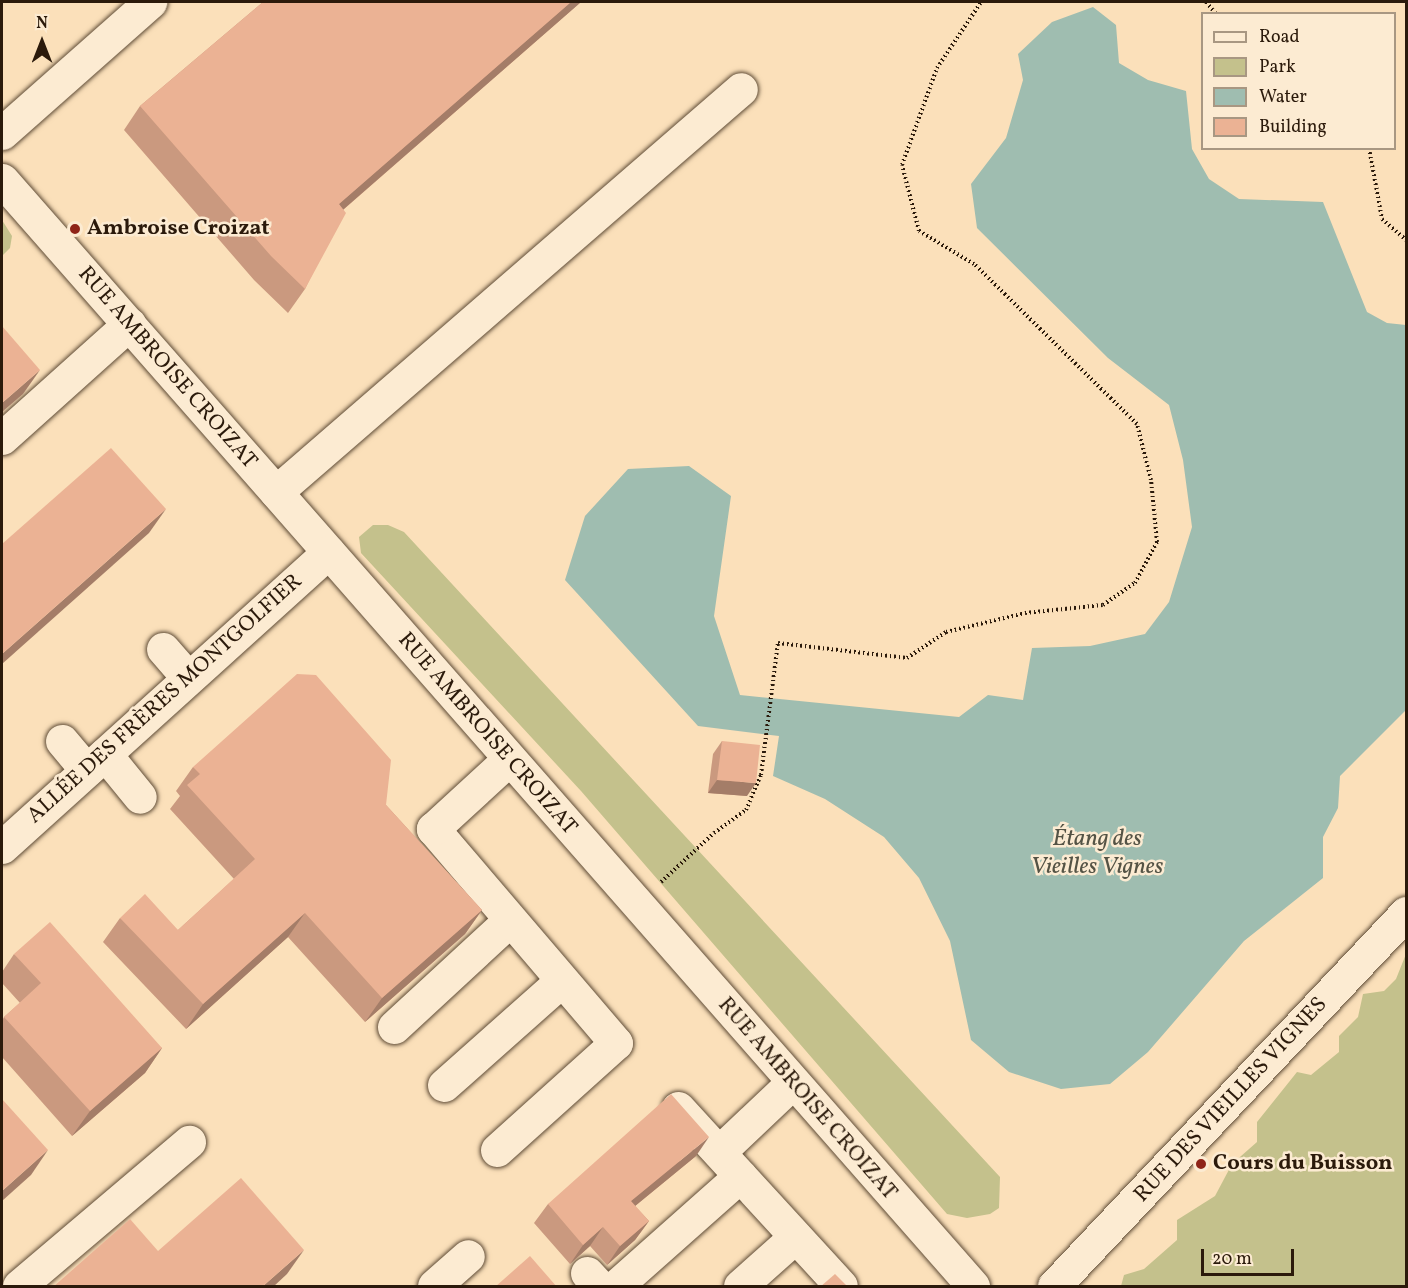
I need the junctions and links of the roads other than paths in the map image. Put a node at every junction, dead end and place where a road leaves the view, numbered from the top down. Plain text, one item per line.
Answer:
1 (150, 2) edge
2 (741, 89) dead end
3 (2, 133) edge
4 (2, 180) edge
5 (129, 324) junction
6 (2, 438) edge
7 (276, 492) junction
8 (328, 552) junction
9 (163, 649) dead end
10 (188, 678) junction
11 (62, 741) dead end
12 (509, 759) junction
13 (96, 762) junction
14 (140, 797) dead end
15 (2, 847) edge
16 (1407, 913) edge
17 (509, 921) junction
18 (561, 981) junction
19 (394, 1027) dead end
20 (792, 1083) junction
21 (444, 1085) dead end
22 (672, 1102) edge
23 (189, 1142) dead end
24 (497, 1150) dead end
25 (729, 1164) junction
26 (795, 1237) junction
27 (468, 1256) dead end
28 (601, 1282) edge
29 (19, 1287) edge
30 (434, 1287) edge
31 (740, 1287) edge
32 (841, 1287) edge
33 (973, 1287) edge
34 (1054, 1287) edge

1 - 3 street
2 - 7 street
4 - 5 street, RUE AMBROISE CROIZAT
5 - 6 street
5 - 7 street, RUE AMBROISE CROIZAT
7 - 8 street, RUE AMBROISE CROIZAT
8 - 10 street, ALLÉE DES FRÈRES MONTGOLFIER
8 - 12 street, RUE AMBROISE CROIZAT
9 - 10 street
10 - 13 street, ALLÉE DES FRÈRES MONTGOLFIER
11 - 13 street
12 - 17 street
12 - 20 street, RUE AMBROISE CROIZAT
13 - 14 street
13 - 15 street, ALLÉE DES FRÈRES MONTGOLFIER
16 - 34 street, RUE DES VIEILLES VIGNES
17 - 18 street
17 - 19 street
18 - 21 street
18 - 24 street
20 - 25 street
20 - 33 street, RUE AMBROISE CROIZAT
22 - 25 street
23 - 29 street
25 - 26 street
25 - 28 street
26 - 31 street
26 - 32 street
27 - 30 street

